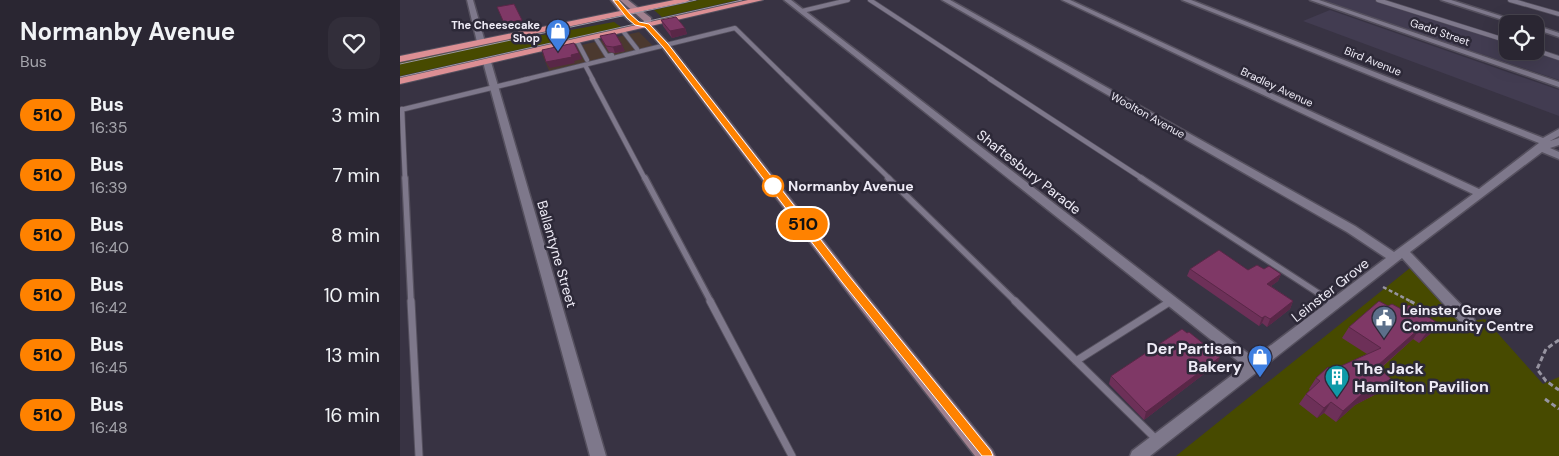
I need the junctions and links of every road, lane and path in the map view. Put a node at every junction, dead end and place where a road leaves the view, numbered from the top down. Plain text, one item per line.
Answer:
1 (470, 0) edge
2 (616, 0) edge
3 (624, 0) edge
4 (686, 0) edge
5 (759, 0) edge
6 (787, 0) edge
7 (848, 0) edge
8 (870, 0) edge
9 (945, 0) edge
10 (1065, 0) edge
11 (1185, 0) edge
12 (1313, 0) edge
13 (1378, 0) edge
14 (1444, 0) edge
15 (1510, 0) edge
16 (635, 9) junction
17 (802, 11) junction
18 (624, 12) junction
19 (1559, 14) edge
20 (1499, 17) edge
21 (647, 25) junction
22 (1544, 30) edge
23 (623, 31) junction
24 (1559, 35) edge
25 (595, 37) junction
26 (1499, 38) edge
27 (577, 41) junction
28 (482, 42) junction
29 (664, 44) junction
30 (636, 49) junction
31 (1544, 53) edge
32 (1559, 58) edge
33 (400, 59) edge
34 (486, 62) junction
35 (586, 62) junction
36 (400, 81) edge
37 (1559, 84) edge
38 (494, 87) junction
39 (401, 109) edge
40 (1559, 132) edge
41 (1549, 144) edge
42 (1559, 156) edge
43 (1480, 194) junction
44 (1400, 254) junction
45 (1384, 287) dead end
46 (1171, 301) junction
47 (1336, 304) junction
48 (1420, 306) dead end
49 (1468, 321) dead end
50 (1559, 340) edge
51 (1076, 361) junction
52 (1255, 367) junction
53 (1559, 390) edge
54 (1545, 399) dead end
55 (1559, 409) edge
56 (1158, 441) junction
57 (419, 456) edge
58 (598, 456) edge
59 (792, 456) edge
60 (986, 456) edge
61 (1138, 456) edge

1 - 28 street
2 - 18 main road
3 - 16 main road
4 - 16 highway
5 - 21 highway
6 - 17 street, Shaftesbury Parade
7 - 17 lane
8 - 47 lane
9 - 44 street, Woolton Avenue
10 - 43 street, Bradley Avenue
11 - 41 street, Bird Avenue
12 - 37 street, Gadd Street
13 - 26 lane
14 - 20 street
15 - 19 lane
16 - 18 highway
16 - 21 main road
17 - 46 street, Shaftesbury Parade
18 - 21 main road
18 - 28 highway
21 - 23 highway
21 - 29 main road
22 - 24 street
23 - 25 highway
23 - 30 lane
25 - 27 highway
25 - 30 lane
27 - 34 highway
27 - 35 lane
28 - 33 highway
29 - 30 lane
29 - 35 lane
29 - 51 lane
29 - 60 main road
31 - 32 lane
34 - 36 highway
34 - 38 street, Ballantyne Street
35 - 38 lane
35 - 59 lane
38 - 39 lane
38 - 58 street, Ballantyne Street
39 - 57 lane
40 - 41 street, Leinster Grove
41 - 42 street, Bird Avenue
41 - 43 street, Leinster Grove
43 - 44 street, Leinster Grove
44 - 47 street, Leinster Grove
44 - 49 street, Woolton Avenue
45 - 48 path
46 - 51 lane
46 - 52 street, Shaftesbury Parade
47 - 52 street, Leinster Grove
50 - 53 path
51 - 56 lane
52 - 56 street, Leinster Grove
54 - 55 path
56 - 61 street, Leinster Grove

